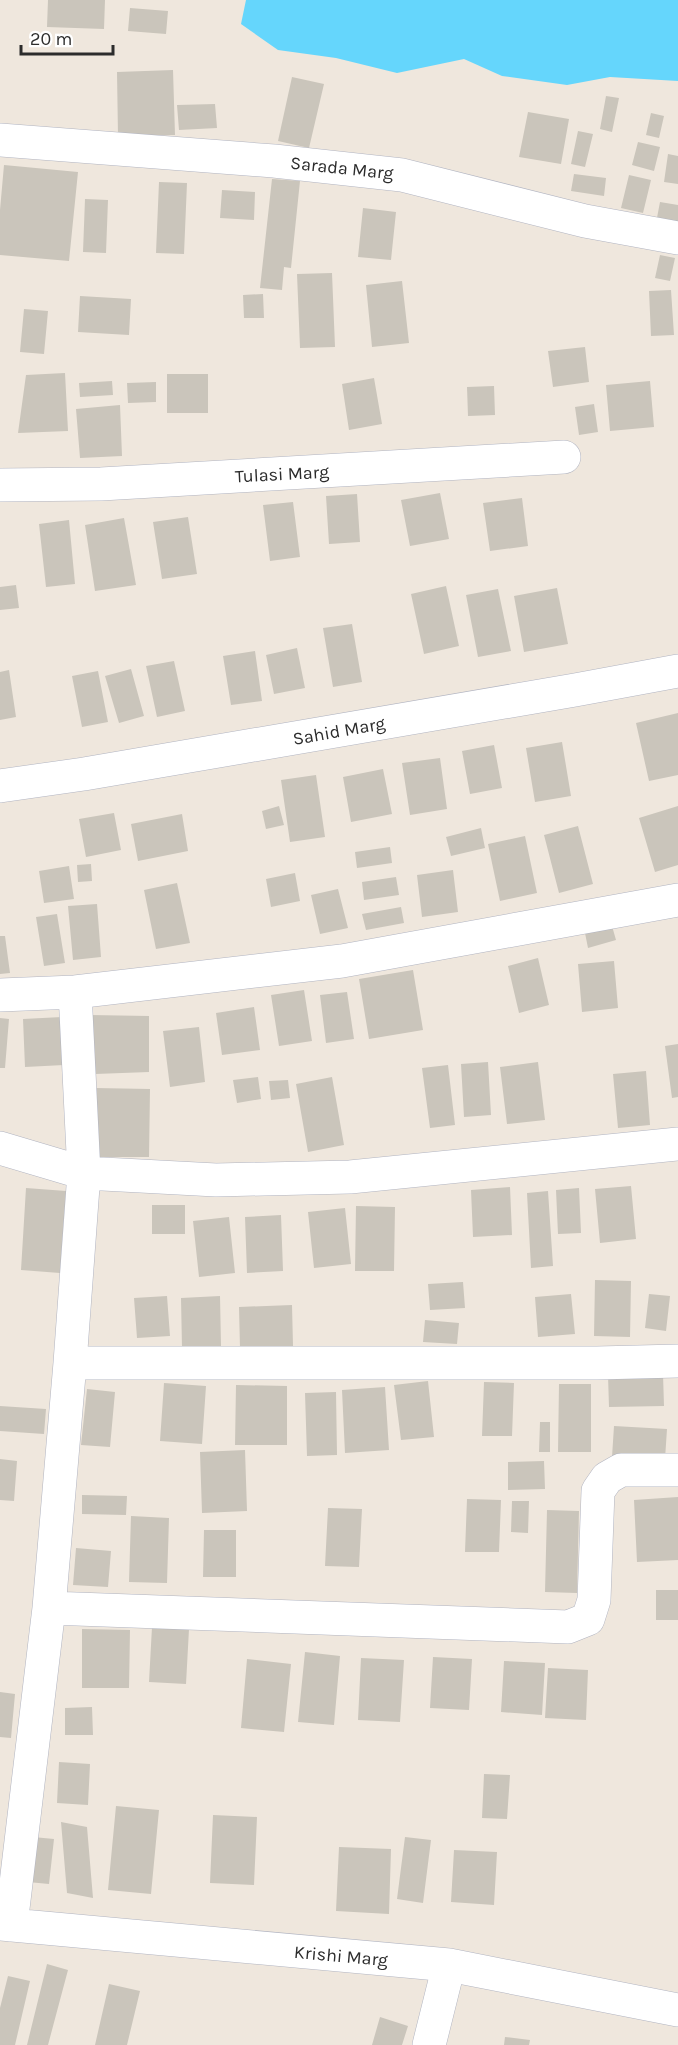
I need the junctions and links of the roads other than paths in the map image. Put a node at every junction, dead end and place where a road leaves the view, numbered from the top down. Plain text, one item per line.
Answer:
1 (0, 140) edge
2 (678, 238) edge
3 (564, 457) dead end
4 (0, 485) edge
5 (678, 671) edge
6 (0, 786) edge
7 (678, 900) edge
8 (75, 992) junction
9 (0, 995) edge
10 (678, 1144) edge
11 (0, 1148) edge
12 (84, 1173) junction
13 (678, 1361) edge
14 (70, 1363) junction
15 (678, 1470) edge
16 (49, 1608) junction
17 (6, 1924) edge
18 (449, 1965) junction
19 (678, 2010) edge
20 (429, 2045) edge

1 - 2 street, Sarada Marg
3 - 4 street, Tulasi Marg
5 - 6 street, Sahid Marg
7 - 8 street
8 - 9 street
8 - 12 street
10 - 12 street
11 - 12 street
12 - 14 street
13 - 14 street
14 - 16 street
15 - 16 street
16 - 17 street
17 - 18 street, Krishi Marg
18 - 19 street, Krishi Marg
18 - 20 street

